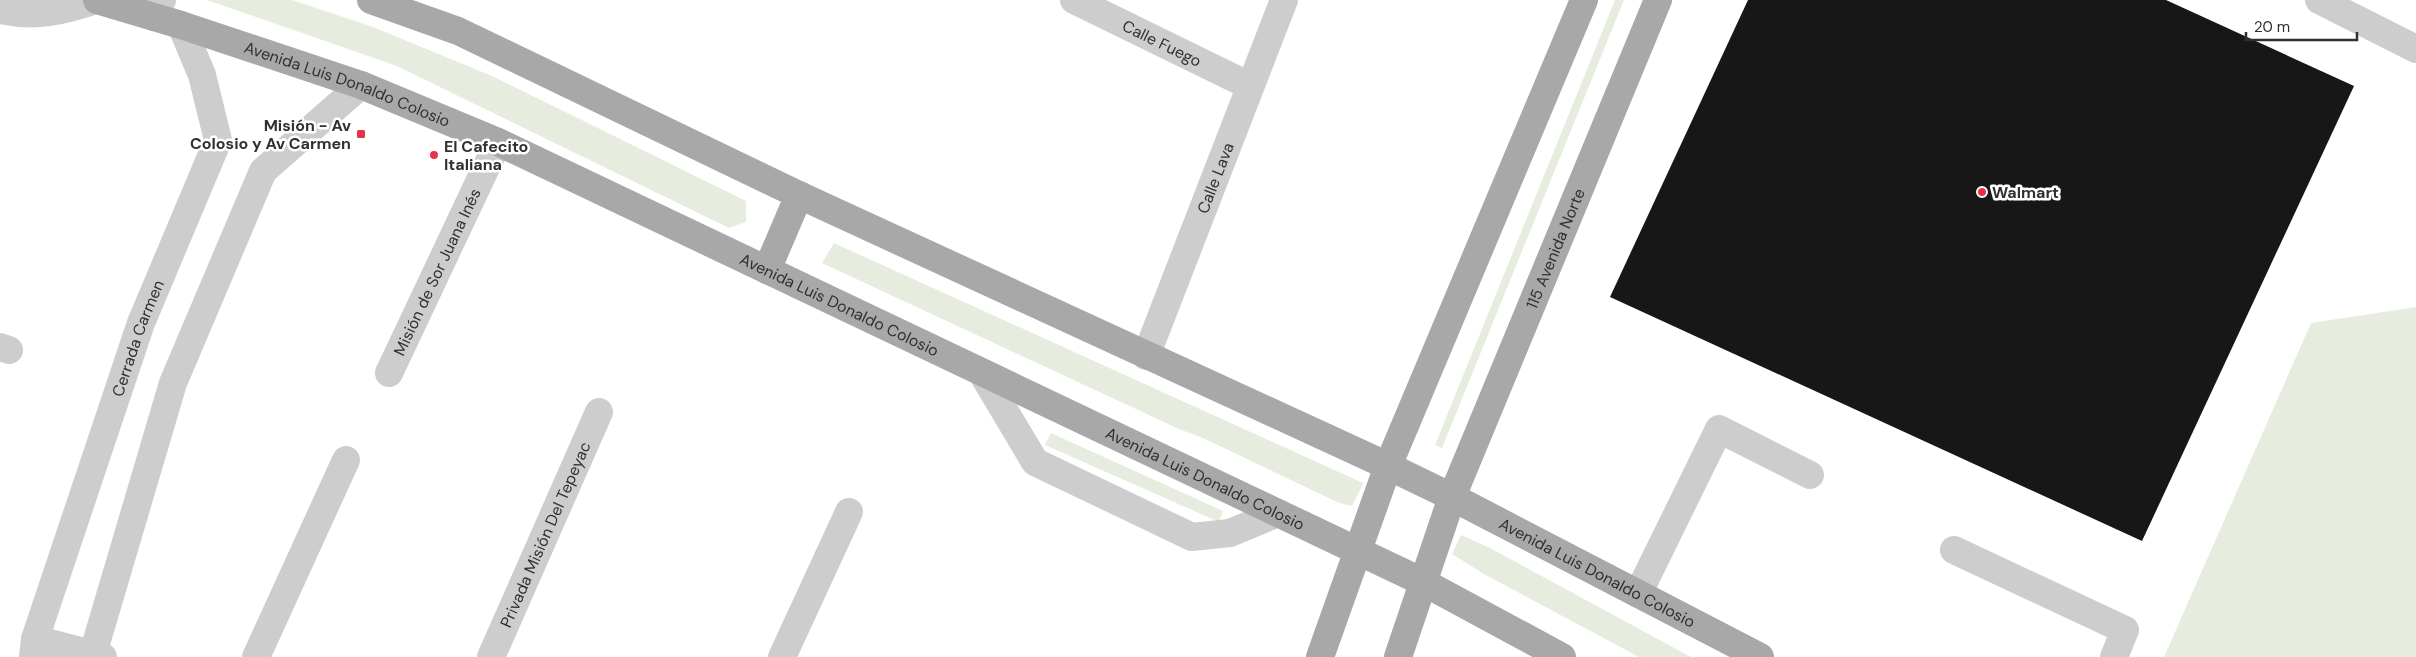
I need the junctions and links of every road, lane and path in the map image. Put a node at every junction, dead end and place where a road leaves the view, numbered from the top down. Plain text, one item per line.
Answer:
1 (96, 0) edge
2 (371, 0) edge
3 (1074, 0) edge
4 (1284, 0) edge
5 (1584, 0) edge
6 (1658, 0) edge
7 (2319, 0) edge
8 (158, 9) edge
9 (0, 10) edge
10 (181, 25) junction
11 (2416, 49) edge
12 (361, 85) junction
13 (1250, 86) junction
14 (498, 142) junction
15 (799, 195) junction
16 (767, 270) junction
17 (1146, 356) junction
18 (389, 373) dead end
19 (982, 373) junction
20 (600, 412) dead end
21 (346, 460) dead end
22 (1388, 466) junction
23 (1810, 475) dead end
24 (1452, 497) junction
25 (849, 512) dead end
26 (1278, 513) junction
27 (1357, 550) junction
28 (1954, 550) dead end
29 (1423, 582) junction
30 (1638, 594) junction
31 (34, 648) edge
32 (96, 656) edge
33 (256, 657) edge
34 (491, 657) edge
35 (782, 657) edge
36 (1320, 657) edge
37 (1398, 657) edge
38 (1562, 657) edge
39 (1760, 657) edge
40 (2114, 657) edge

1 - 8 main road, Avenida Luis Donaldo Colosio
1 - 9 street
2 - 15 main road, Avenida Luis Donaldo Colosio
3 - 13 street, Calle Fuego
4 - 13 street, Calle Lava
5 - 22 main road
6 - 24 main road, 115 Avenida Norte
7 - 11 street
8 - 10 main road, Avenida Luis Donaldo Colosio
10 - 12 main road, Avenida Luis Donaldo Colosio
10 - 31 street, Cerrada Carmen
12 - 14 main road, Avenida Luis Donaldo Colosio
12 - 32 street
13 - 17 street, Calle Lava
14 - 16 main road, Avenida Luis Donaldo Colosio
14 - 18 street, Misión de Sor Juana Inés
15 - 16 main road
15 - 17 main road, Avenida Luis Donaldo Colosio
16 - 19 main road, Avenida Luis Donaldo Colosio
17 - 22 main road, Avenida Luis Donaldo Colosio
19 - 26 main road, Avenida Luis Donaldo Colosio
19 - 26 street
20 - 34 street, Privada Misión Del Tepeyac
21 - 33 street
22 - 24 main road, Avenida Luis Donaldo Colosio
22 - 27 main road
23 - 30 street
24 - 29 main road, 115 Avenida Norte
24 - 30 main road, Avenida Luis Donaldo Colosio
25 - 35 street
26 - 27 main road, Avenida Luis Donaldo Colosio
27 - 29 main road, Avenida Luis Donaldo Colosio
27 - 36 main road
28 - 40 street
29 - 37 main road
29 - 38 main road, Avenida Luis Donaldo Colosio
30 - 39 main road, Avenida Luis Donaldo Colosio
31 - 32 street

